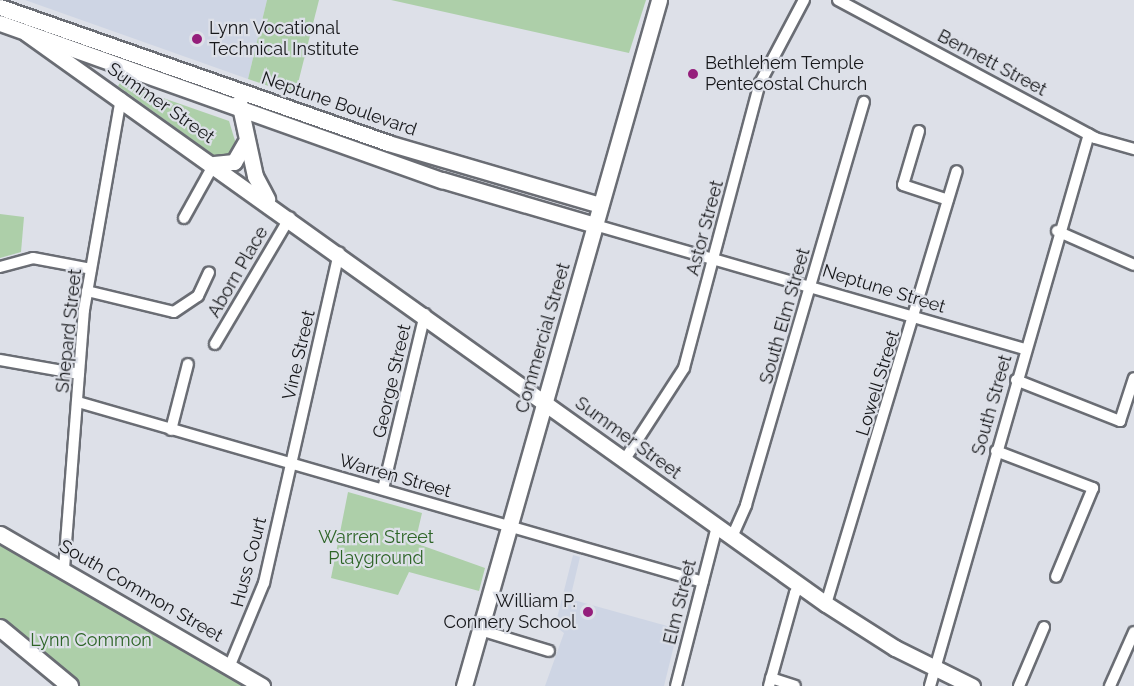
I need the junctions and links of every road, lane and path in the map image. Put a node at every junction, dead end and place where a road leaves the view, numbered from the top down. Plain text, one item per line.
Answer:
1 (659, 0) edge
2 (804, 0) edge
3 (838, 0) edge
4 (0, 7) edge
5 (0, 24) edge
6 (26, 33) junction
7 (241, 90) junction
8 (121, 98) junction
9 (864, 102) dead end
10 (239, 110) junction
11 (919, 132) dead end
12 (1089, 134) junction
13 (245, 143) junction
14 (1134, 149) edge
15 (214, 164) junction
16 (957, 171) dead end
17 (948, 200) junction
18 (272, 205) junction
19 (600, 205) junction
20 (290, 217) junction
21 (184, 218) dead end
22 (594, 225) junction
23 (1057, 231) junction
24 (339, 252) junction
25 (714, 259) junction
26 (1134, 265) edge
27 (0, 267) edge
28 (91, 269) junction
29 (209, 272) dead end
30 (811, 284) junction
31 (87, 291) junction
32 (425, 314) junction
33 (915, 317) junction
34 (215, 344) dead end
35 (1024, 349) junction
36 (0, 360) edge
37 (188, 364) dead end
38 (79, 374) junction
39 (1134, 378) edge
40 (1016, 380) junction
41 (78, 402) junction
42 (545, 402) junction
43 (171, 430) junction
44 (996, 451) junction
45 (625, 459) junction
46 (291, 464) junction
47 (383, 489) junction
48 (510, 526) junction
49 (717, 526) junction
50 (0, 534) edge
51 (732, 537) junction
52 (64, 568) junction
53 (1056, 577) dead end
54 (703, 582) junction
55 (801, 586) junction
56 (826, 604) junction
57 (1044, 627) dead end
58 (0, 628) edge
59 (480, 630) junction
60 (1134, 632) edge
61 (549, 651) dead end
62 (230, 665) junction
63 (936, 670) junction
64 (770, 682) edge
65 (60, 683) edge
66 (262, 686) edge
67 (464, 686) edge
68 (676, 686) edge
69 (795, 686) edge
70 (930, 686) edge
71 (972, 686) edge
72 (1019, 686) edge
73 (1110, 686) edge

1 - 19 main road, Commercial Street
2 - 25 street, Astor Street
3 - 12 street, Bennett Street
4 - 7 main road, Neptune Boulevard
5 - 6 main road
6 - 8 main road, Summer Street
6 - 10 main road
7 - 10 main road, Summer Street
7 - 19 main road, Neptune Boulevard
8 - 15 main road, Summer Street
8 - 28 street, Shepard Street
9 - 30 street, South Elm Street
10 - 13 main road, Summer Street
10 - 22 main road
11 - 17 street
12 - 14 street, Bennett Street
12 - 23 street, South Street
13 - 15 main road
13 - 18 main road, Summer Street
15 - 18 main road, Summer Street
15 - 21 street
16 - 17 street, Lowell Street
17 - 33 street, Lowell Street
18 - 20 main road, Summer Street
19 - 22 main road, Commercial Street
20 - 24 main road, Summer Street
20 - 34 street, Aborn Place
22 - 25 street, Neptune Street
22 - 42 main road, Commercial Street
23 - 26 street
23 - 35 street, South Street
24 - 32 main road, Summer Street
24 - 46 street, Vine Street
25 - 30 street, Neptune Street
25 - 45 street, Astor Street
27 - 28 street
28 - 31 street, Shepard Street
29 - 31 street
30 - 33 street, Neptune Street
30 - 51 street, South Elm Street
31 - 38 street, Shepard Street
32 - 42 main road, Summer Street
32 - 47 street, George Street
33 - 35 street, Neptune Street
33 - 56 street, Lowell Street
35 - 40 street, South Street
36 - 38 street
37 - 43 street
38 - 41 street, Shepard Street
39 - 40 street
40 - 44 street, South Street
41 - 43 street, Warren Street
41 - 52 street, Shepard Street
42 - 45 main road, Summer Street
42 - 48 main road, Commercial Street
43 - 46 street, Warren Street
44 - 53 street
44 - 63 street, South Street
45 - 49 main road, Summer Street
46 - 47 street, Warren Street
46 - 62 street, Huss Court
47 - 48 street, Warren Street
48 - 54 street, Warren Street
48 - 59 main road, Commercial Street
49 - 51 main road, Summer Street
49 - 54 street, Elm Street
50 - 52 main road, South Common Street
51 - 55 main road, Summer Street
52 - 62 main road, South Common Street
54 - 68 street, Elm Street
55 - 56 main road, Summer Street
55 - 64 street
56 - 63 main road, Summer Street
57 - 72 street
58 - 65 main road
59 - 61 street
59 - 67 main road, Commercial Street
60 - 73 street
62 - 66 main road, South Common Street
63 - 70 street, South Street
63 - 71 main road, Summer Street
64 - 69 street

